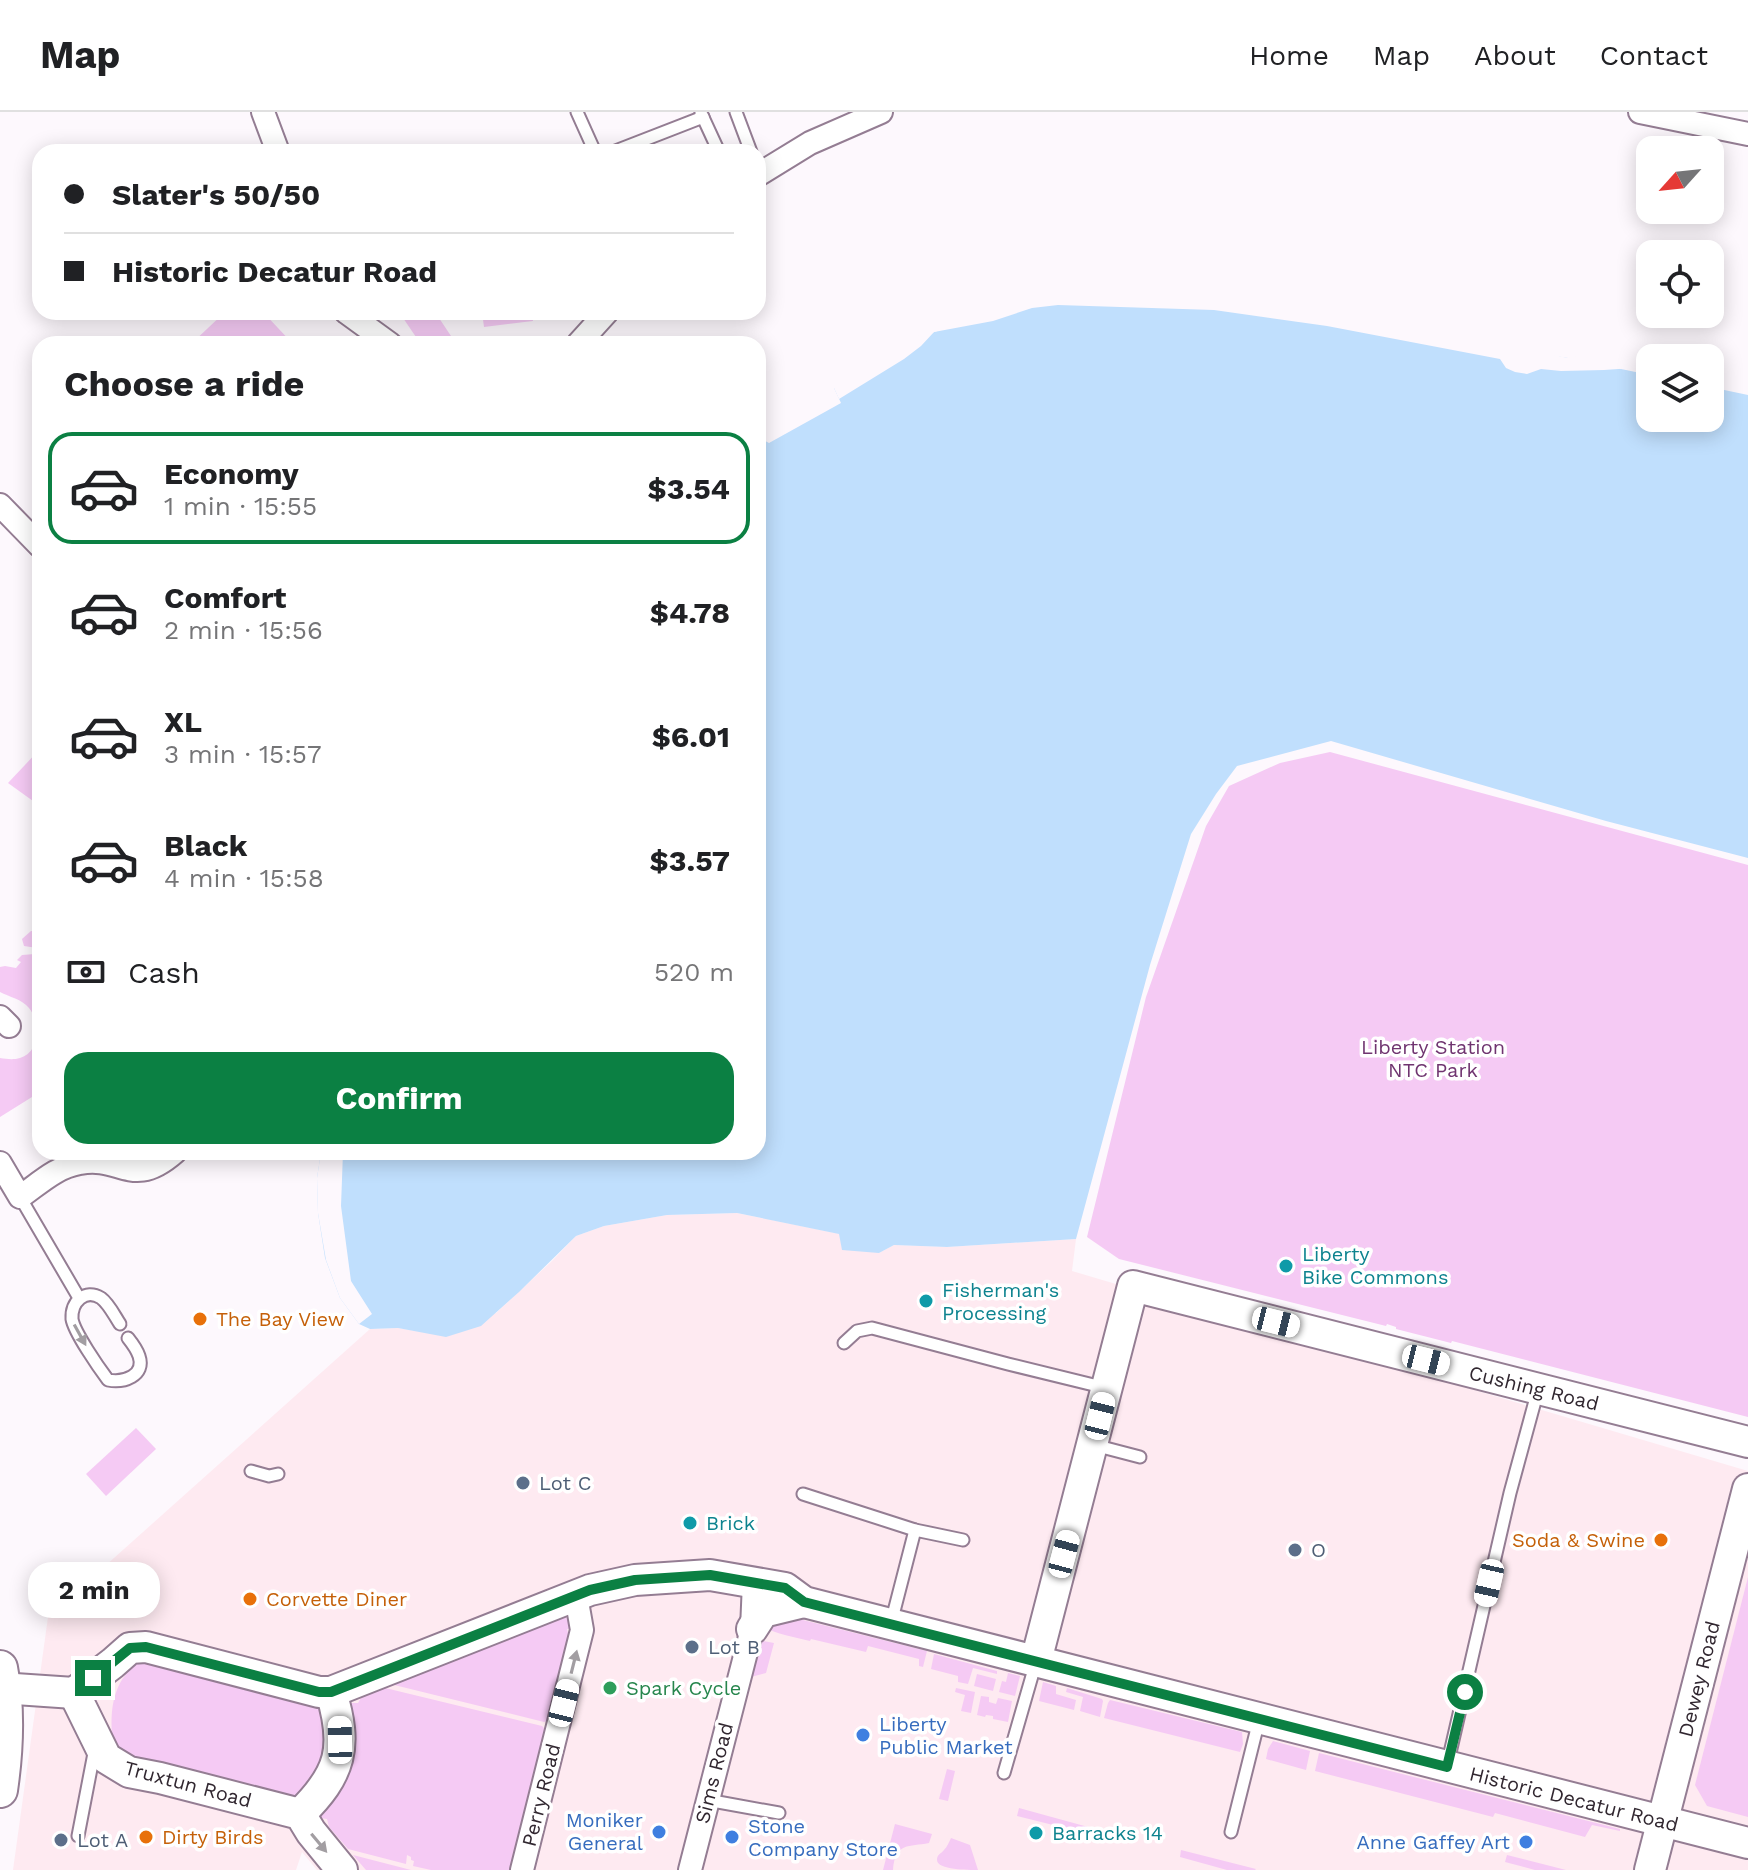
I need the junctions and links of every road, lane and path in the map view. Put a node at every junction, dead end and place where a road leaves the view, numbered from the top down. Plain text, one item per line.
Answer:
1 (263, 112) edge
2 (577, 112) edge
3 (736, 112) edge
4 (881, 112) edge
5 (1640, 112) edge
6 (702, 114) edge
7 (1748, 134) edge
8 (275, 144) edge
9 (591, 144) edge
10 (632, 144) edge
11 (715, 144) edge
12 (748, 144) edge
13 (766, 168) edge
14 (357, 320) edge
15 (600, 320) edge
16 (379, 336) edge
17 (585, 336) edge
18 (0, 505) edge
19 (32, 538) edge
20 (164, 1160) edge
21 (1, 1164) edge
22 (20, 1197) junction
23 (79, 1298) junction
24 (120, 1324) dead end
25 (128, 1338) dead end
26 (844, 1343) dead end
27 (1107, 1388) junction
28 (1538, 1389) junction
29 (1748, 1442) edge
30 (1092, 1445) junction
31 (1140, 1457) dead end
32 (251, 1471) dead end
33 (278, 1474) dead end
34 (1748, 1489) edge
35 (803, 1494) dead end
36 (915, 1530) junction
37 (963, 1540) dead end
38 (754, 1582) junction
39 (574, 1588) junction
40 (804, 1602) junction
41 (891, 1624) junction
42 (752, 1629) junction
43 (1036, 1661) junction
44 (113, 1663) junction
45 (1, 1681) edge
46 (331, 1692) junction
47 (74, 1693) junction
48 (1260, 1719) junction
49 (96, 1740) junction
50 (1447, 1767) junction
51 (1004, 1773) dead end
52 (0, 1790) edge
53 (707, 1800) junction
54 (779, 1813) dead end
55 (300, 1814) junction
56 (1663, 1822) junction
57 (1231, 1832) dead end
58 (78, 1836) dead end
59 (1748, 1843) edge
60 (342, 1870) edge
61 (522, 1870) edge
62 (690, 1870) edge
63 (1650, 1870) edge

1 - 8 street
2 - 9 lane
3 - 12 lane
4 - 13 street
5 - 7 street
6 - 10 lane
6 - 11 lane
14 - 16 street
15 - 17 street
18 - 19 street
20 - 22 street
21 - 22 street
22 - 23 lane
23 - 24 lane
23 -> 25 lane
26 - 27 lane
27 - 28 street, Cushing Road
27 - 30 street
28 - 29 street, Cushing Road
28 - 50 lane
30 - 31 lane
30 - 43 street
32 - 33 lane
34 - 56 street, Dewey Road
35 - 36 lane
36 - 37 lane
36 - 41 lane
38 - 39 street, Historic Decatur Road
38 - 40 street, Historic Decatur Road
38 - 42 street, Sims Road
39 - 46 street, Historic Decatur Road
61 -> 39 street, Perry Road
40 - 41 street, Historic Decatur Road
40 - 42 street
41 - 43 street, Historic Decatur Road
42 - 53 street, Sims Road
43 - 48 street, Historic Decatur Road
43 - 51 lane
44 - 46 street
44 - 47 street
44 - 49 street
45 - 47 street
45 - 52 main road
46 - 55 street
47 - 49 street, Truxtun Road
48 - 50 street, Historic Decatur Road
48 - 57 lane
49 - 55 street, Truxtun Road
49 - 58 lane
50 - 56 street, Historic Decatur Road
53 - 54 lane
53 - 62 street, Sims Road
55 -> 60 street
56 - 59 street, Historic Decatur Road
56 - 63 street, Dewey Road

